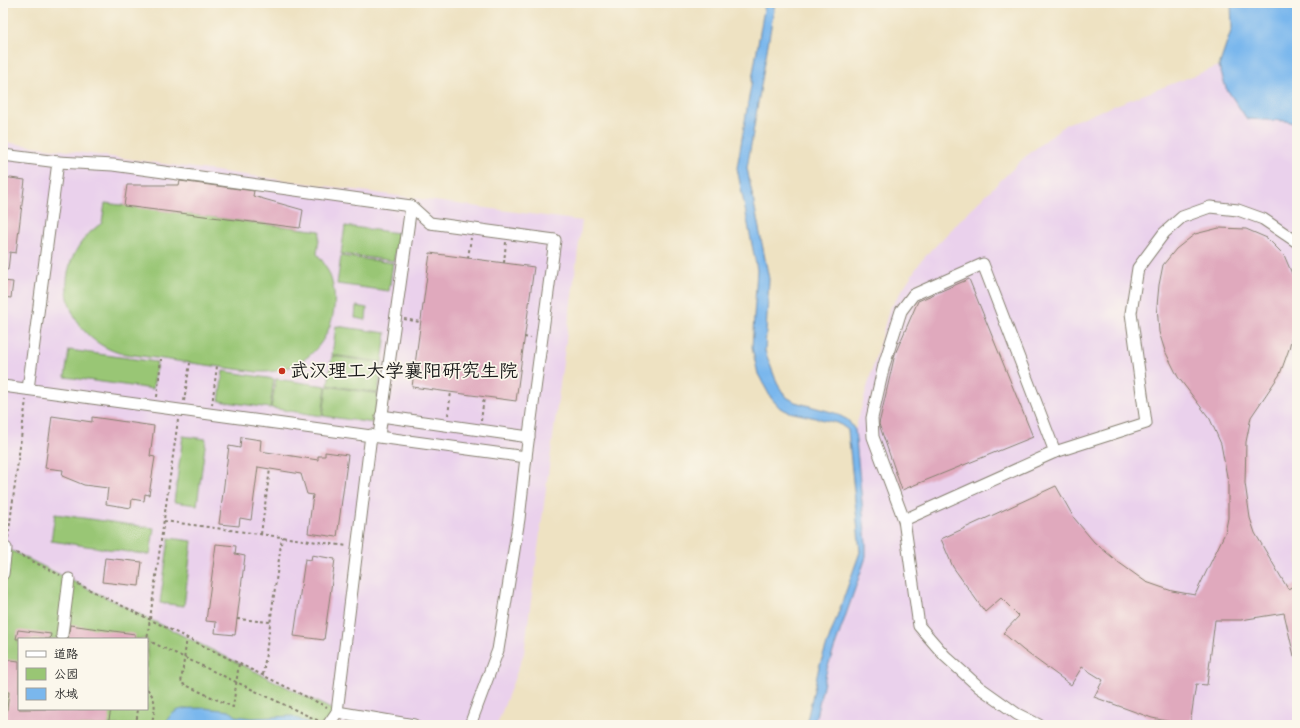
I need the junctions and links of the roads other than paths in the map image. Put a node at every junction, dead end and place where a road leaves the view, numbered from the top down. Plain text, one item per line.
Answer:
1 (3, 155) edge
2 (58, 162) junction
3 (411, 206) junction
4 (1297, 242) edge
5 (3, 386) edge
6 (28, 389) junction
7 (381, 416) junction
8 (375, 435) junction
9 (529, 436) junction
10 (1055, 452) junction
11 (526, 457) junction
12 (904, 520) junction
13 (5, 548) edge
14 (3, 574) edge
15 (68, 579) road end
16 (62, 635) dead end
17 (337, 712) junction
18 (324, 723) edge
19 (414, 725) edge
20 (470, 725) edge
21 (1039, 725) edge

1 - 2 street
2 - 3 street
2 - 6 street
3 - 7 street
3 - 9 street
4 - 10 street
5 - 6 street
6 - 8 street
7 - 8 street
7 - 9 street
8 - 11 street
8 - 17 street
9 - 11 street
10 - 12 street
10 - 12 street
11 - 20 street
12 - 21 street
13 - 14 street
15 - 16 street
17 - 18 street
17 - 19 street

